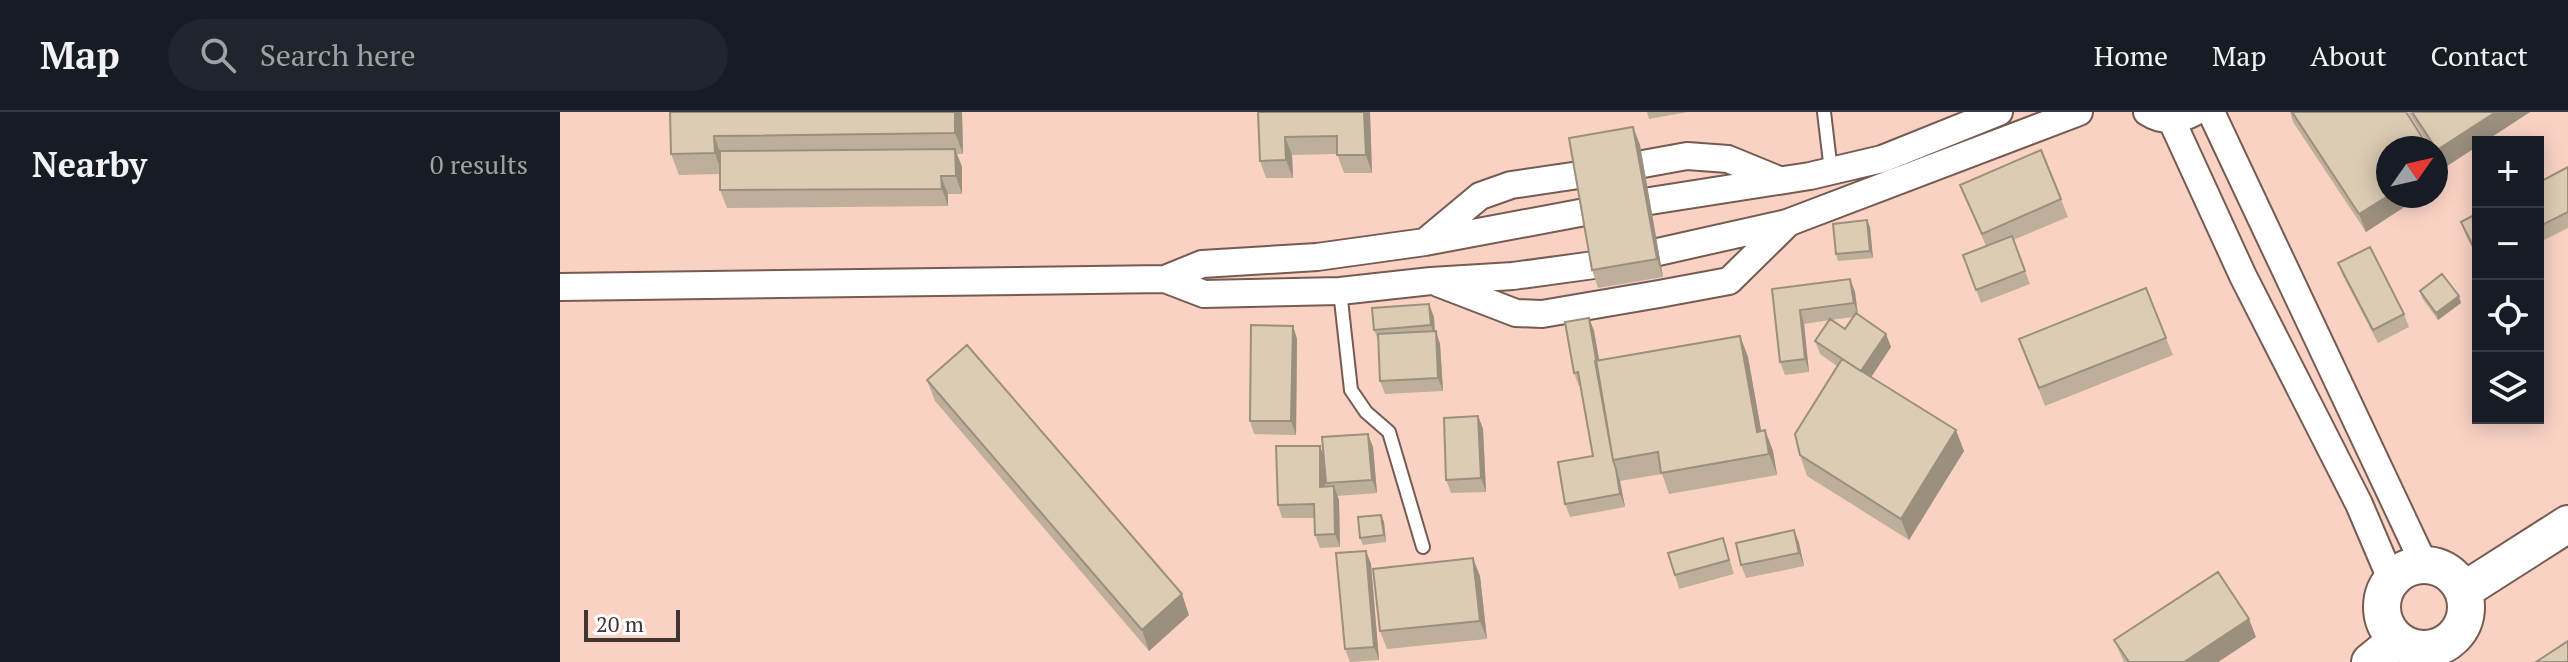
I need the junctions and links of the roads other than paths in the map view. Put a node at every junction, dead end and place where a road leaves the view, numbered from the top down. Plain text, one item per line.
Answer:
1 (1824, 112) edge
2 (1999, 112) edge
3 (2079, 112) edge
4 (2211, 112) edge
5 (2171, 114) edge
6 (1643, 164) edge
7 (1831, 171) junction
8 (1579, 175) edge
9 (1779, 180) junction
10 (1650, 201) edge
11 (1585, 212) edge
12 (1787, 223) junction
13 (1425, 242) junction
14 (1658, 252) edge
15 (1594, 265) edge
16 (1165, 279) junction
17 (1431, 281) junction
18 (560, 287) edge
19 (1340, 291) junction
20 (2568, 524) edge
21 (1423, 547) dead end
22 (2424, 564) junction
23 (2391, 579) junction
24 (2463, 591) junction
25 (2384, 651) edge

1 - 7 lane
2 - 7 street
3 - 12 street
4 - 22 street
5 - 23 street
6 - 9 street
7 - 9 street
8 - 13 street
9 - 10 street
11 - 13 street
12 - 14 street
12 - 17 street
13 - 16 street
15 - 17 street
16 - 18 street
16 - 19 street
17 - 19 street
19 - 21 lane
20 - 24 street
22 - 23 street
22 - 24 street
23 - 25 street
24 - 25 street

